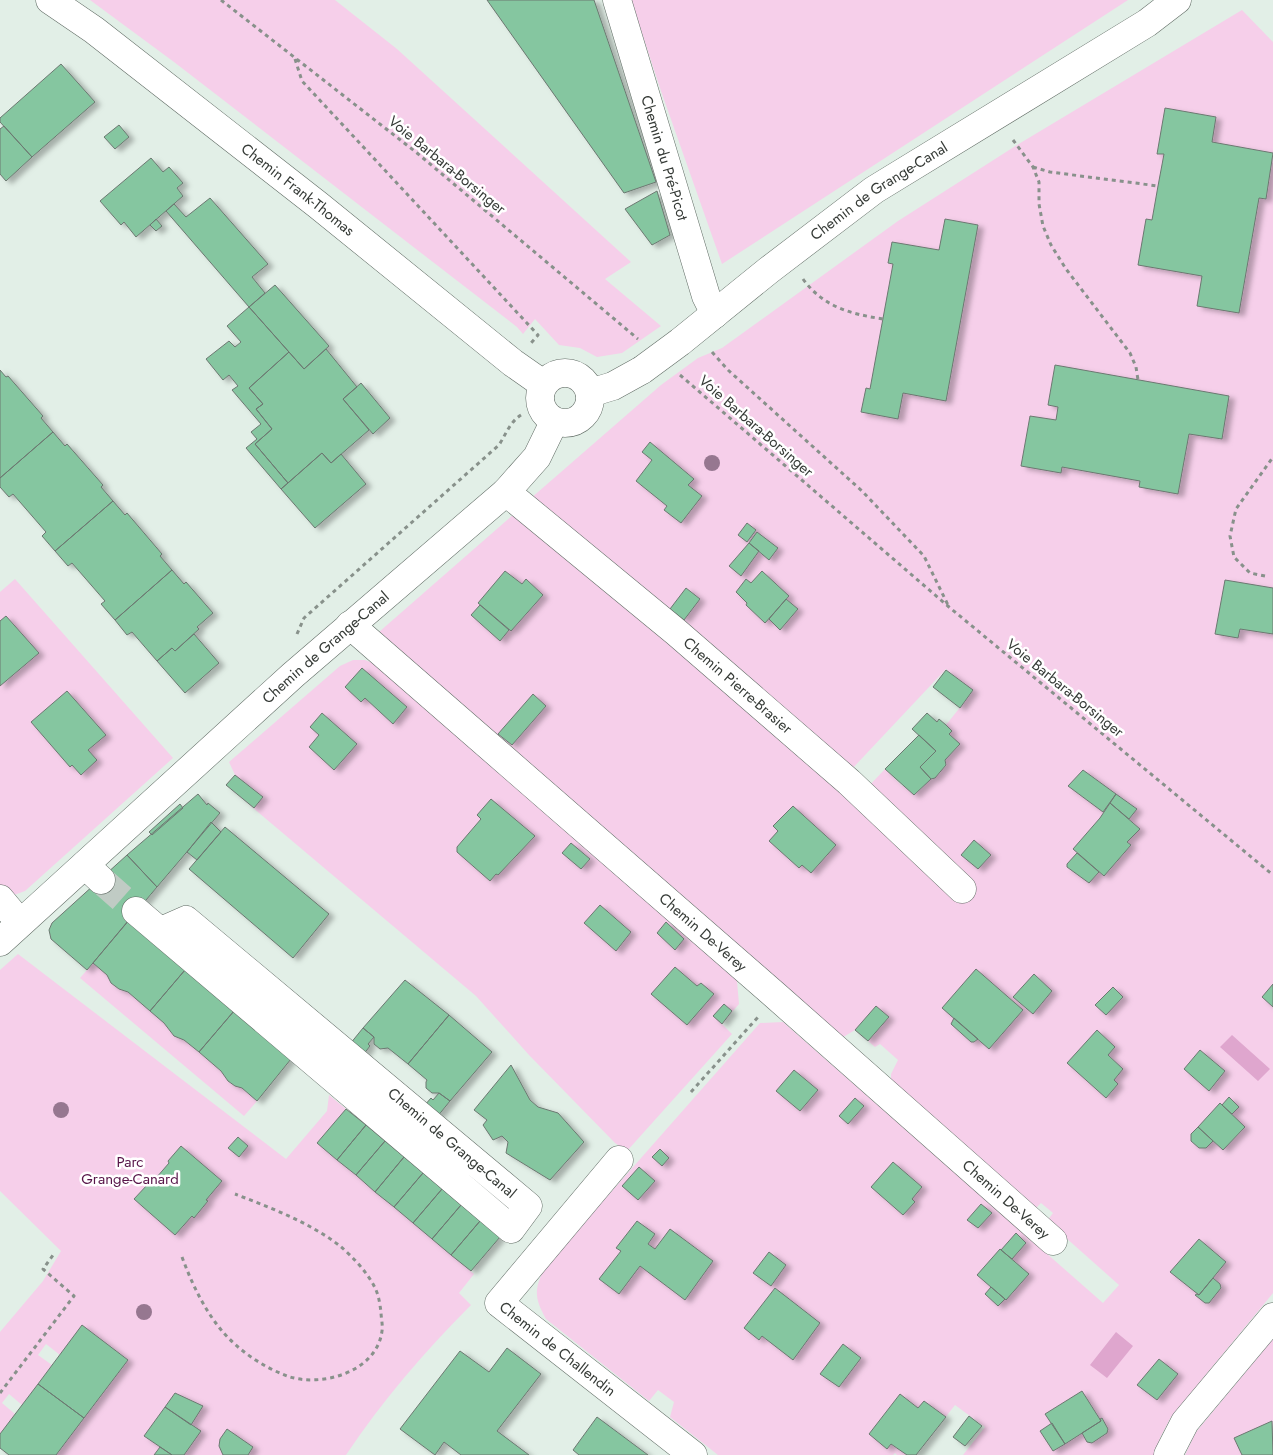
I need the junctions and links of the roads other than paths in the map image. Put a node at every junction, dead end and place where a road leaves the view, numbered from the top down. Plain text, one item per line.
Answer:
1 (50, 0) edge
2 (617, 0) edge
3 (1177, 0) edge
4 (715, 314) junction
5 (543, 384) junction
6 (590, 393) junction
7 (554, 422) junction
8 (506, 492) junction
9 (350, 625) junction
10 (962, 889) dead end
11 (0, 899) edge
12 (136, 911) tunnel mouth
13 (20, 923) junction
14 (161, 931) junction
15 (0, 942) edge
16 (619, 1160) dead end
17 (1053, 1241) dead end
18 (1273, 1317) edge
19 (693, 1455) edge
20 (1168, 1455) edge

1 - 5 street, Chemin Frank-Thomas
2 - 4 street, Chemin du Pré-Picot
3 - 4 street, Chemin de Grange-Canal
4 - 6 street, Chemin de Grange-Canal, bridge
5 - 6 street
5 - 7 street
6 - 7 street
7 - 8 street, Chemin de Grange-Canal
8 - 9 street, Chemin de Grange-Canal
8 - 10 street, Chemin Pierre-Brasier
9 - 13 street, Chemin de Grange-Canal
9 - 17 street, Chemin De-Verey
11 - 13 street
12 - 14 street, Chemin de Grange-Canal
13 - 15 street, Chemin de Grange-Canal
14 - 14 street, Chemin de Grange-Canal
16 - 19 street, Chemin de Challendin
18 - 20 street

